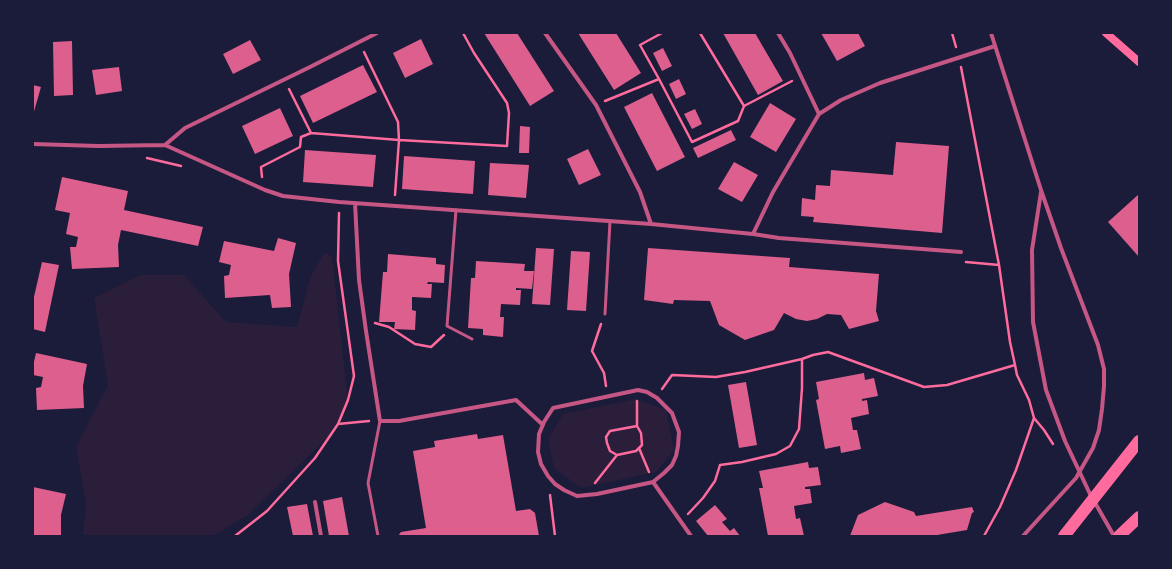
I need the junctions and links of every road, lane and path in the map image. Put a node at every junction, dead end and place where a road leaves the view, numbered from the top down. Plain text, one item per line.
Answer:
1 (377, 33) edge
2 (463, 33) edge
3 (546, 33) edge
4 (662, 33) edge
5 (700, 33) edge
6 (778, 33) edge
7 (952, 33) edge
8 (991, 33) edge
9 (1106, 33) edge
10 (359, 42) junction
11 (995, 46) junction
12 (960, 57) junction
13 (1139, 62) edge
14 (801, 77) junction
15 (659, 79) junction
16 (285, 80) junction
17 (596, 105) junction
18 (744, 106) junction
19 (819, 114) junction
20 (311, 132) junction
21 (399, 140) junction
22 (33, 144) edge
23 (166, 145) junction
24 (141, 157) dead end
25 (185, 167) dead end
26 (265, 190) junction
27 (1041, 190) junction
28 (355, 203) junction
29 (395, 206) junction
30 (456, 210) junction
31 (332, 212) dead end
32 (610, 221) junction
33 (651, 224) junction
34 (753, 234) junction
35 (961, 252) dead end
36 (605, 314) joint
37 (364, 319) junction
38 (452, 328) junction
39 (472, 339) dead end
40 (802, 359) junction
41 (1015, 365) junction
42 (604, 373) dead end
43 (638, 390) junction
44 (657, 398) junction
45 (1034, 418) junction
46 (380, 421) junction
47 (338, 424) junction
48 (543, 425) junction
49 (637, 426) junction
50 (1139, 441) edge
51 (1054, 446) dead end
52 (639, 448) junction
53 (617, 455) junction
54 (653, 482) junction
55 (555, 484) junction
56 (586, 495) junction
57 (315, 502) dead end
58 (1139, 517) edge
59 (680, 521) junction
60 (235, 536) edge
61 (322, 536) edge
62 (378, 536) edge
63 (555, 536) edge
64 (691, 536) edge
65 (984, 536) edge
66 (1023, 536) edge
67 (1064, 536) edge
68 (1114, 536) edge
69 (1118, 536) edge

1 - 10 street
2 - 21 path
3 - 17 street
4 - 15 path
5 - 18 path
6 - 14 street
7 - 12 path
8 - 11 street
9 - 13 main road
10 - 16 street
10 - 21 path
11 - 12 street
11 - 27 street
12 - 19 street
12 - 41 path
14 - 18 path
14 - 19 street
15 - 17 path
15 - 18 path
16 - 20 path
16 - 23 street
17 - 33 street
19 - 34 street
20 - 21 path
20 - 26 path
21 - 29 path
22 - 23 street
23 - 26 street
24 - 25 path
26 - 28 street
27 - 66 street
27 - 68 street
28 - 29 street
28 - 37 street
29 - 30 street
30 - 32 street
30 - 38 lane
31 - 47 path
32 - 33 street
32 - 36 lane
33 - 34 street
34 - 35 street
36 - 42 path
37 - 38 path
37 - 46 street
38 - 39 lane
40 - 41 path
40 - 44 path
40 - 59 path
41 - 45 path
43 - 44 street
43 - 48 street
43 - 49 path
44 - 54 street
45 - 51 path
45 - 65 path
46 - 47 path
46 - 48 street
46 - 62 lane
47 - 60 path
48 - 55 street
49 - 52 path
49 - 53 path
50 - 67 highway
52 - 53 path
52 - 54 path
53 - 56 path
54 - 56 street
54 - 59 street
55 - 56 street
55 - 63 path
57 - 61 street
58 - 69 highway
59 - 64 street

